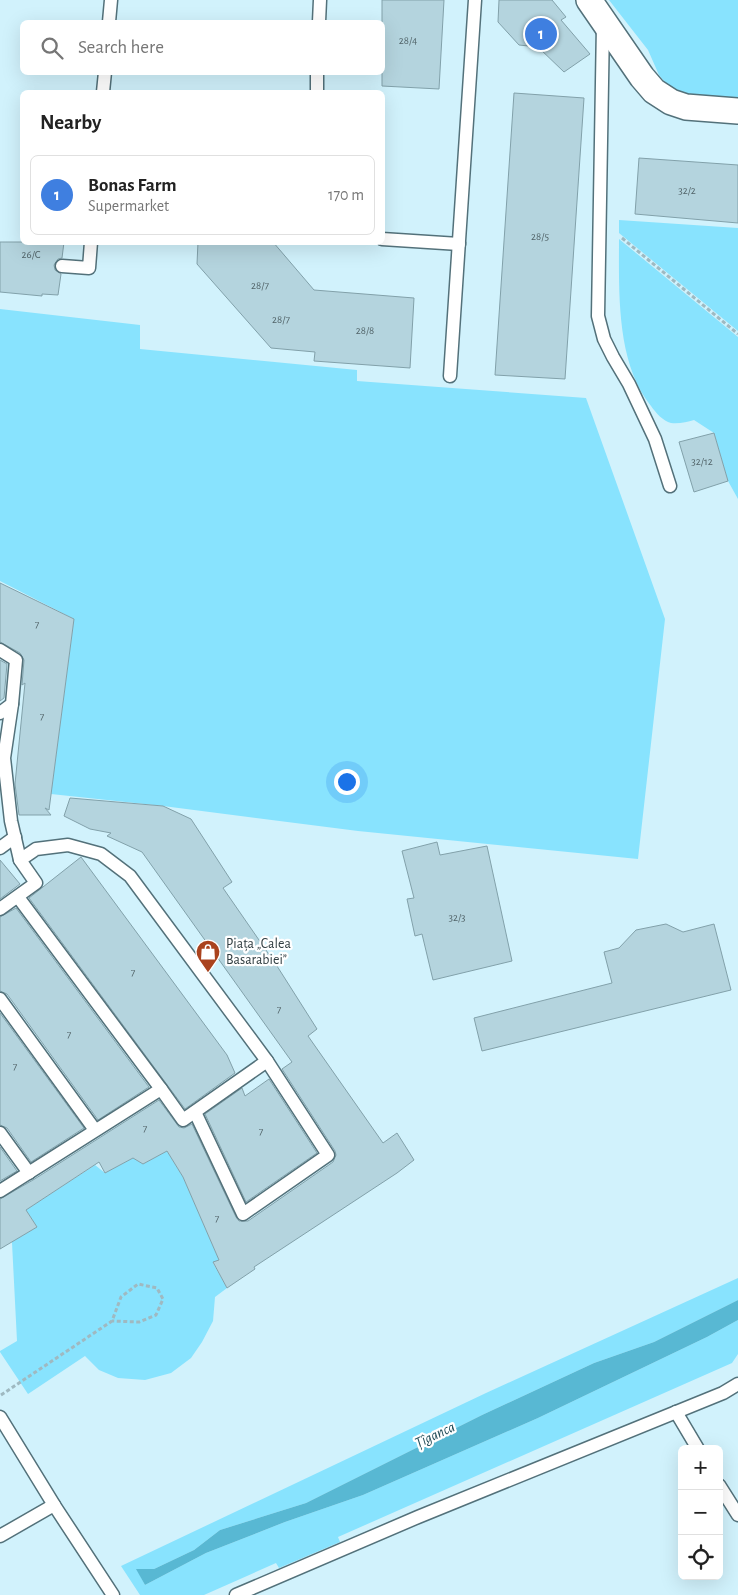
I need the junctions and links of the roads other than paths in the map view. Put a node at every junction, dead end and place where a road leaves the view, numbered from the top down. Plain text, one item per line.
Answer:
1 (111, 0) edge
2 (320, 0) edge
3 (475, 0) edge
4 (596, 9) edge
5 (109, 20) edge
6 (319, 20) edge
7 (105, 75) edge
8 (317, 75) edge
9 (104, 90) edge
10 (317, 90) edge
11 (738, 111) edge
12 (385, 239) edge
13 (459, 244) junction
14 (91, 245) edge
15 (62, 266) dead end
16 (450, 376) dead end
17 (670, 486) dead end
18 (0, 650) edge
19 (12, 704) junction
20 (0, 712) edge
21 (2, 760) edge
22 (15, 837) junction
23 (0, 848) edge
24 (20, 860) junction
25 (18, 897) junction
26 (0, 910) edge
27 (0, 999) edge
28 (267, 1061) junction
29 (161, 1089) junction
30 (195, 1112) junction
31 (95, 1130) junction
32 (0, 1133) edge
33 (29, 1173) junction
34 (0, 1191) edge
35 (738, 1384) edge
36 (676, 1412) junction
37 (0, 1418) edge
38 (696, 1445) edge
39 (722, 1490) edge
40 (54, 1505) junction
41 (738, 1514) edge
42 (0, 1536) edge
43 (113, 1595) edge
44 (236, 1595) edge

1 - 5 lane
2 - 6 lane
3 - 13 lane
4 - 11 street
4 - 17 lane
7 - 9 lane
8 - 10 lane
12 - 13 lane
13 - 16 lane
14 - 15 lane
18 - 19 lane
19 - 20 lane
19 - 21 lane
21 - 22 lane
22 - 23 lane
22 - 24 lane
24 - 25 lane
24 - 28 lane
25 - 26 lane
25 - 29 lane
27 - 31 lane
28 - 30 lane
28 - 30 lane
29 - 30 lane
29 - 31 lane
31 - 33 lane
32 - 33 lane
33 - 34 lane
35 - 36 lane
36 - 38 lane
36 - 44 lane
37 - 40 lane
39 - 41 lane
40 - 42 lane
40 - 43 lane

